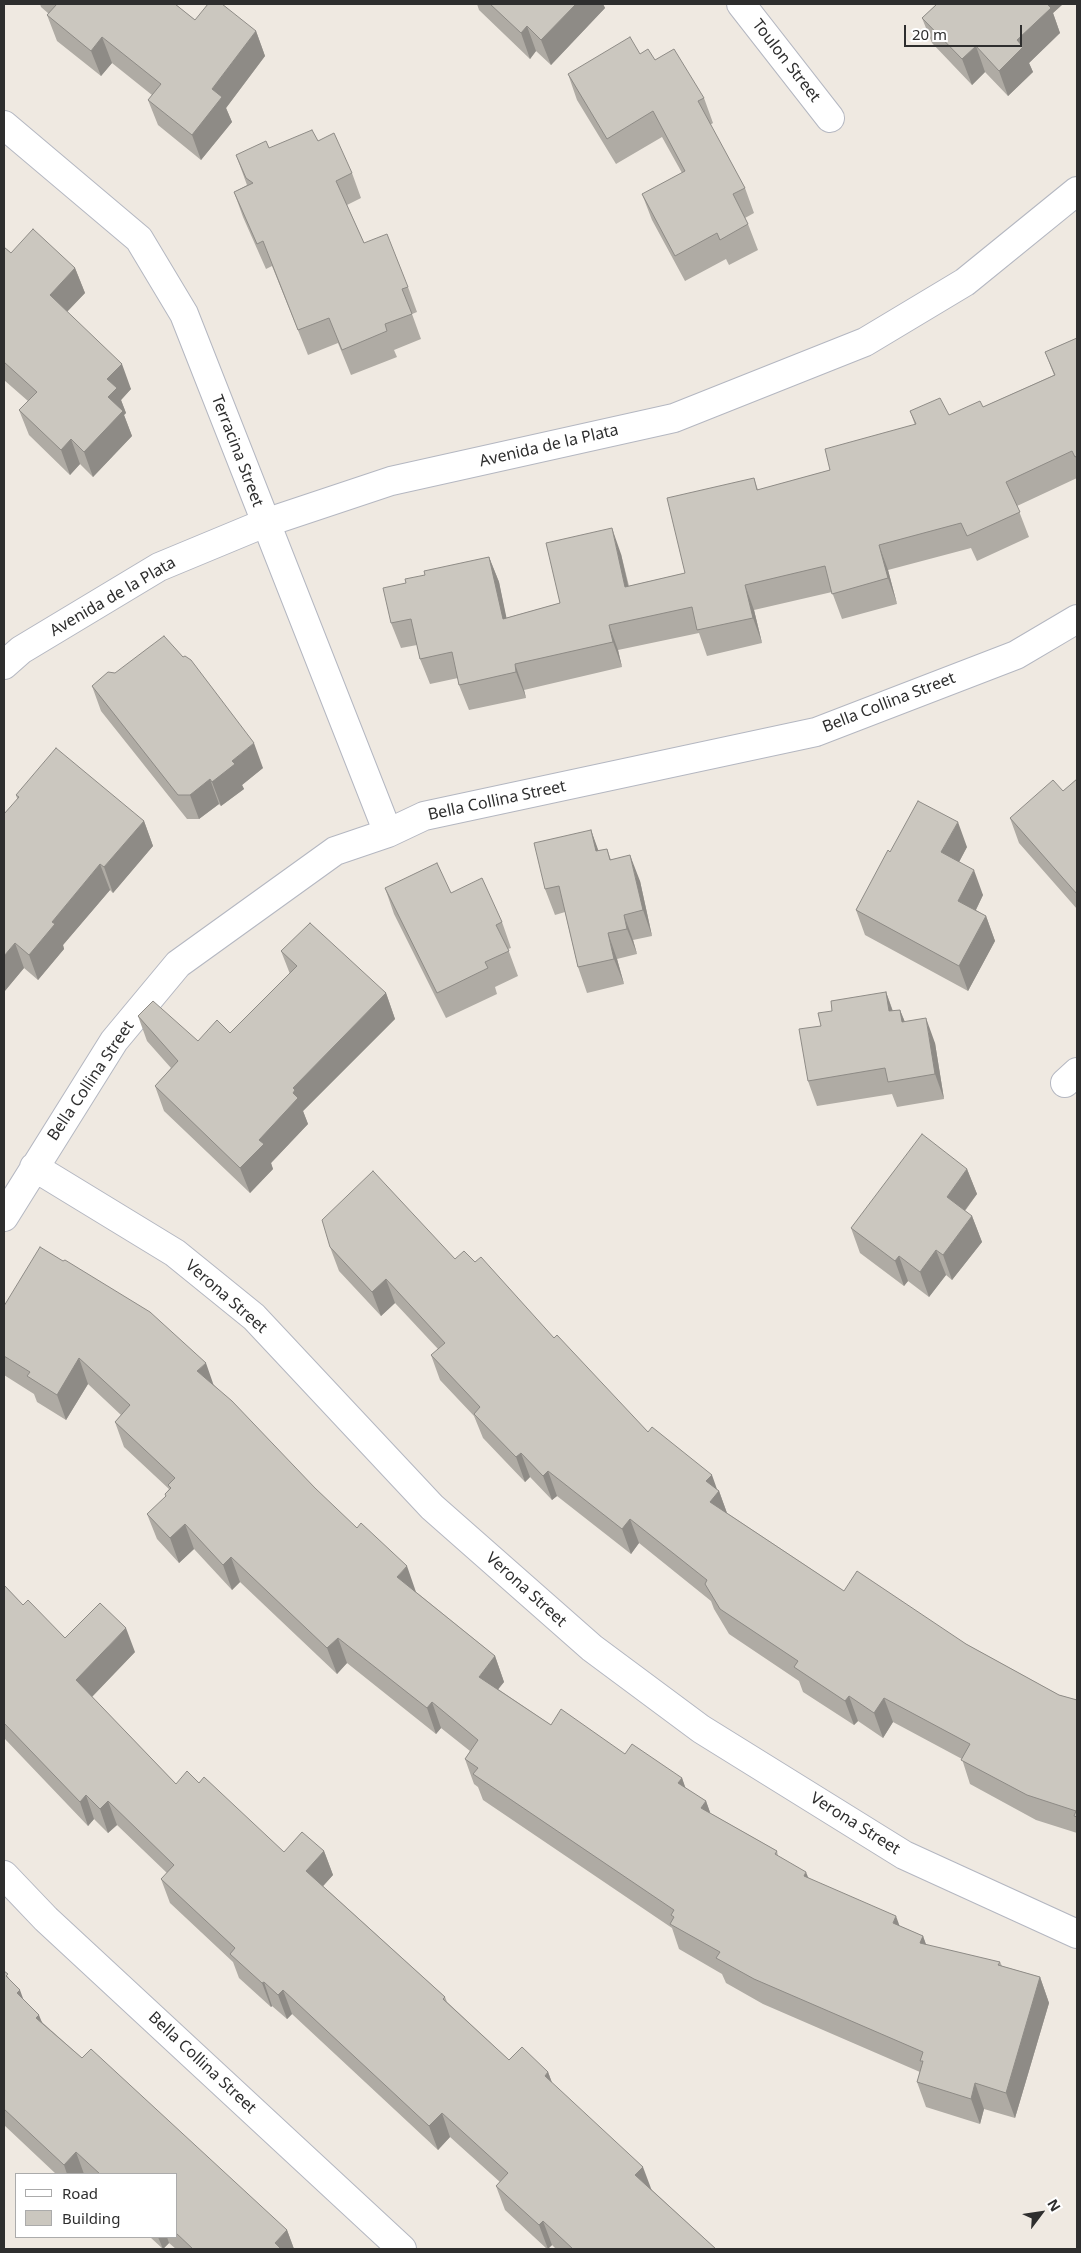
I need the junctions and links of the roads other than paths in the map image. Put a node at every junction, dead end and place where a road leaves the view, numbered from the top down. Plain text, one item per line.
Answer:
1 (741, 4) edge
2 (830, 118) dead end
3 (4, 125) edge
4 (1077, 191) edge
5 (265, 523) junction
6 (1077, 620) edge
7 (4, 665) edge
8 (388, 833) junction
9 (34, 1167) junction
10 (4, 1217) edge
11 (4, 1875) edge
12 (1077, 1934) edge
13 (402, 2249) edge

1 - 2 street, Toulon Street
3 - 5 street, Terracina Street
4 - 5 street, Avenida de la Plata
5 - 7 street, Avenida de la Plata
5 - 8 street, Terracina Street
6 - 8 street, Bella Collina Street
8 - 9 street, Bella Collina Street
9 - 10 street, Bella Collina Street
9 - 12 street, Verona Street
11 - 13 street, Bella Collina Street

